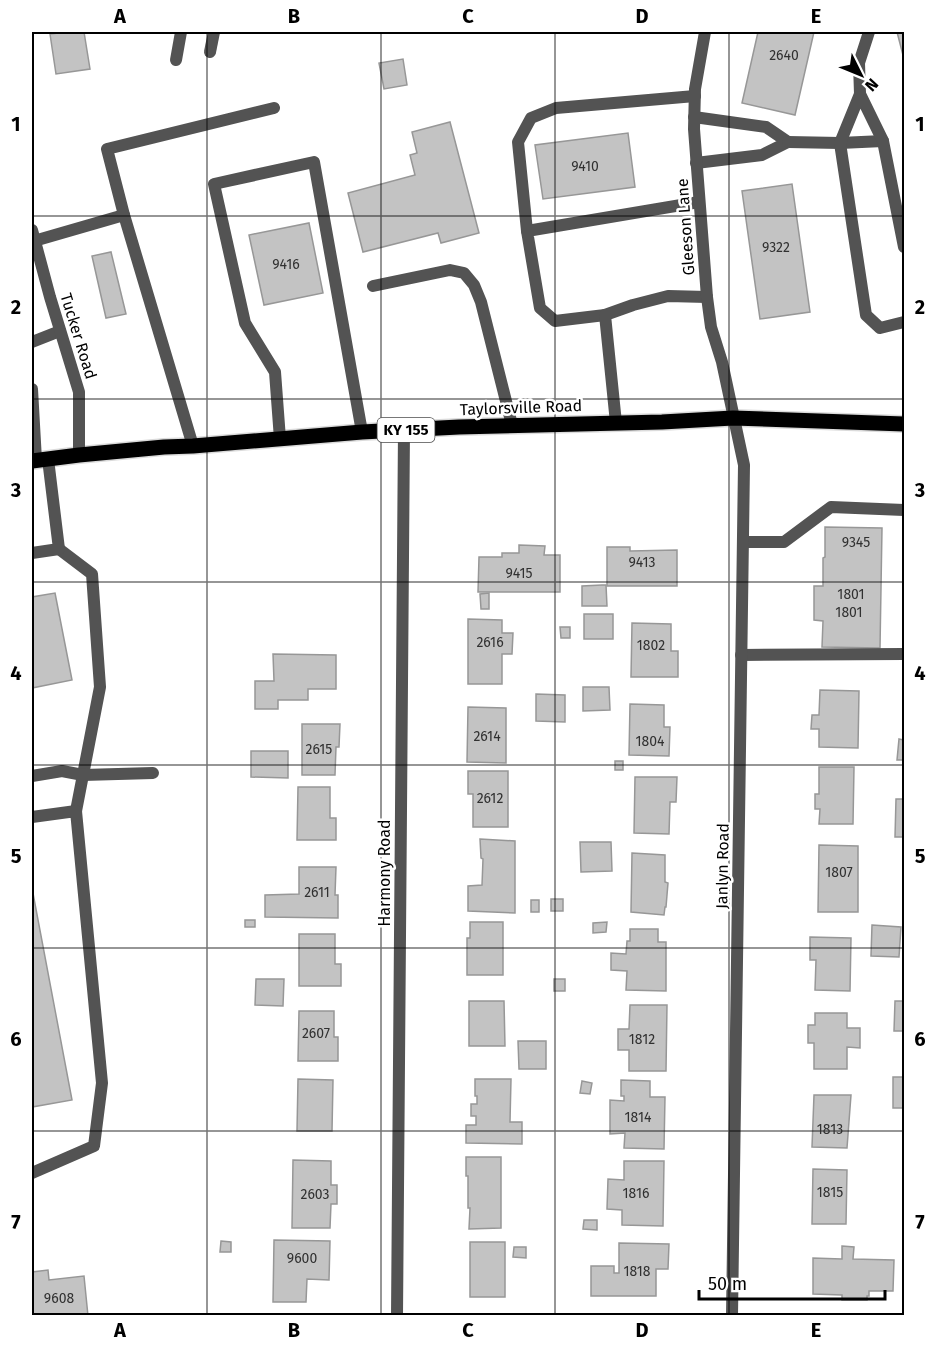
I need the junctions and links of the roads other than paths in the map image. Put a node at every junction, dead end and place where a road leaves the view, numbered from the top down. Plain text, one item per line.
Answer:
1 (181, 32) edge
2 (213, 32) edge
3 (705, 32) edge
4 (869, 32) edge
5 (210, 51) dead end
6 (176, 60) dead end
7 (860, 94) junction
8 (695, 96) junction
9 (274, 108) dead end
10 (694, 117) junction
11 (883, 141) junction
12 (788, 142) junction
13 (840, 142) junction
14 (696, 163) junction
15 (699, 202) junction
16 (124, 215) junction
17 (528, 231) junction
18 (33, 235) edge
19 (904, 248) edge
20 (373, 286) dead end
21 (707, 297) junction
22 (605, 315) junction
23 (904, 322) edge
24 (60, 331) junction
25 (32, 342) edge
26 (32, 389) edge
27 (733, 418) junction
28 (616, 423) junction
29 (904, 424) edge
30 (512, 425) junction
31 (404, 430) junction
32 (362, 432) junction
33 (280, 439) junction
34 (193, 446) junction
35 (79, 455) junction
36 (38, 460) edge
37 (904, 510) edge
38 (743, 542) junction
39 (59, 549) junction
40 (32, 553) edge
41 (904, 654) edge
42 (741, 655) junction
43 (153, 773) dead end
44 (83, 775) junction
45 (32, 776) edge
46 (76, 811) junction
47 (32, 817) edge
48 (32, 1173) edge
49 (398, 1316) edge
50 (732, 1316) edge

1 - 6 street
2 - 5 street
3 - 8 street, Gleeson Lane
4 - 7 street
7 - 11 street
7 - 13 street
8 - 10 street, Gleeson Lane
8 - 17 street
9 - 16 street
10 - 12 street
10 - 14 street, Gleeson Lane
11 - 13 street
11 - 19 street
12 - 13 street
12 - 14 street
13 - 23 street
14 - 15 street, Gleeson Lane
15 - 17 street
15 - 21 street, Gleeson Lane
16 - 18 street
16 - 34 street
17 - 22 street
18 - 24 street, Tucker Road
20 - 30 street
21 - 22 street
21 - 27 street, Gleeson Lane
22 - 28 street
24 - 25 street
24 - 35 street, Tucker Road
26 - 36 street
27 - 28 main road, Taylorsville Road / KY 155
27 - 29 main road, Taylorsville Road / KY 155
27 - 38 street, Janlyn Road
28 - 30 main road, Taylorsville Road / KY 155
30 - 31 main road, Taylorsville Road / KY 155
31 - 32 main road, Taylorsville Road / KY 155
31 - 49 street, Harmony Road
32 - 33 main road, Taylorsville Road / KY 155
32 - 33 street
33 - 34 main road, Taylorsville Road / KY 155
34 - 35 main road, Taylorsville Road / KY 155
35 - 36 main road, Taylorsville Road / KY 155
36 - 39 street
37 - 38 street
38 - 42 street, Janlyn Road
39 - 40 street
39 - 44 street
41 - 42 street
42 - 50 street, Janlyn Road
43 - 44 street
44 - 45 street
44 - 46 street
46 - 47 street
46 - 48 street

